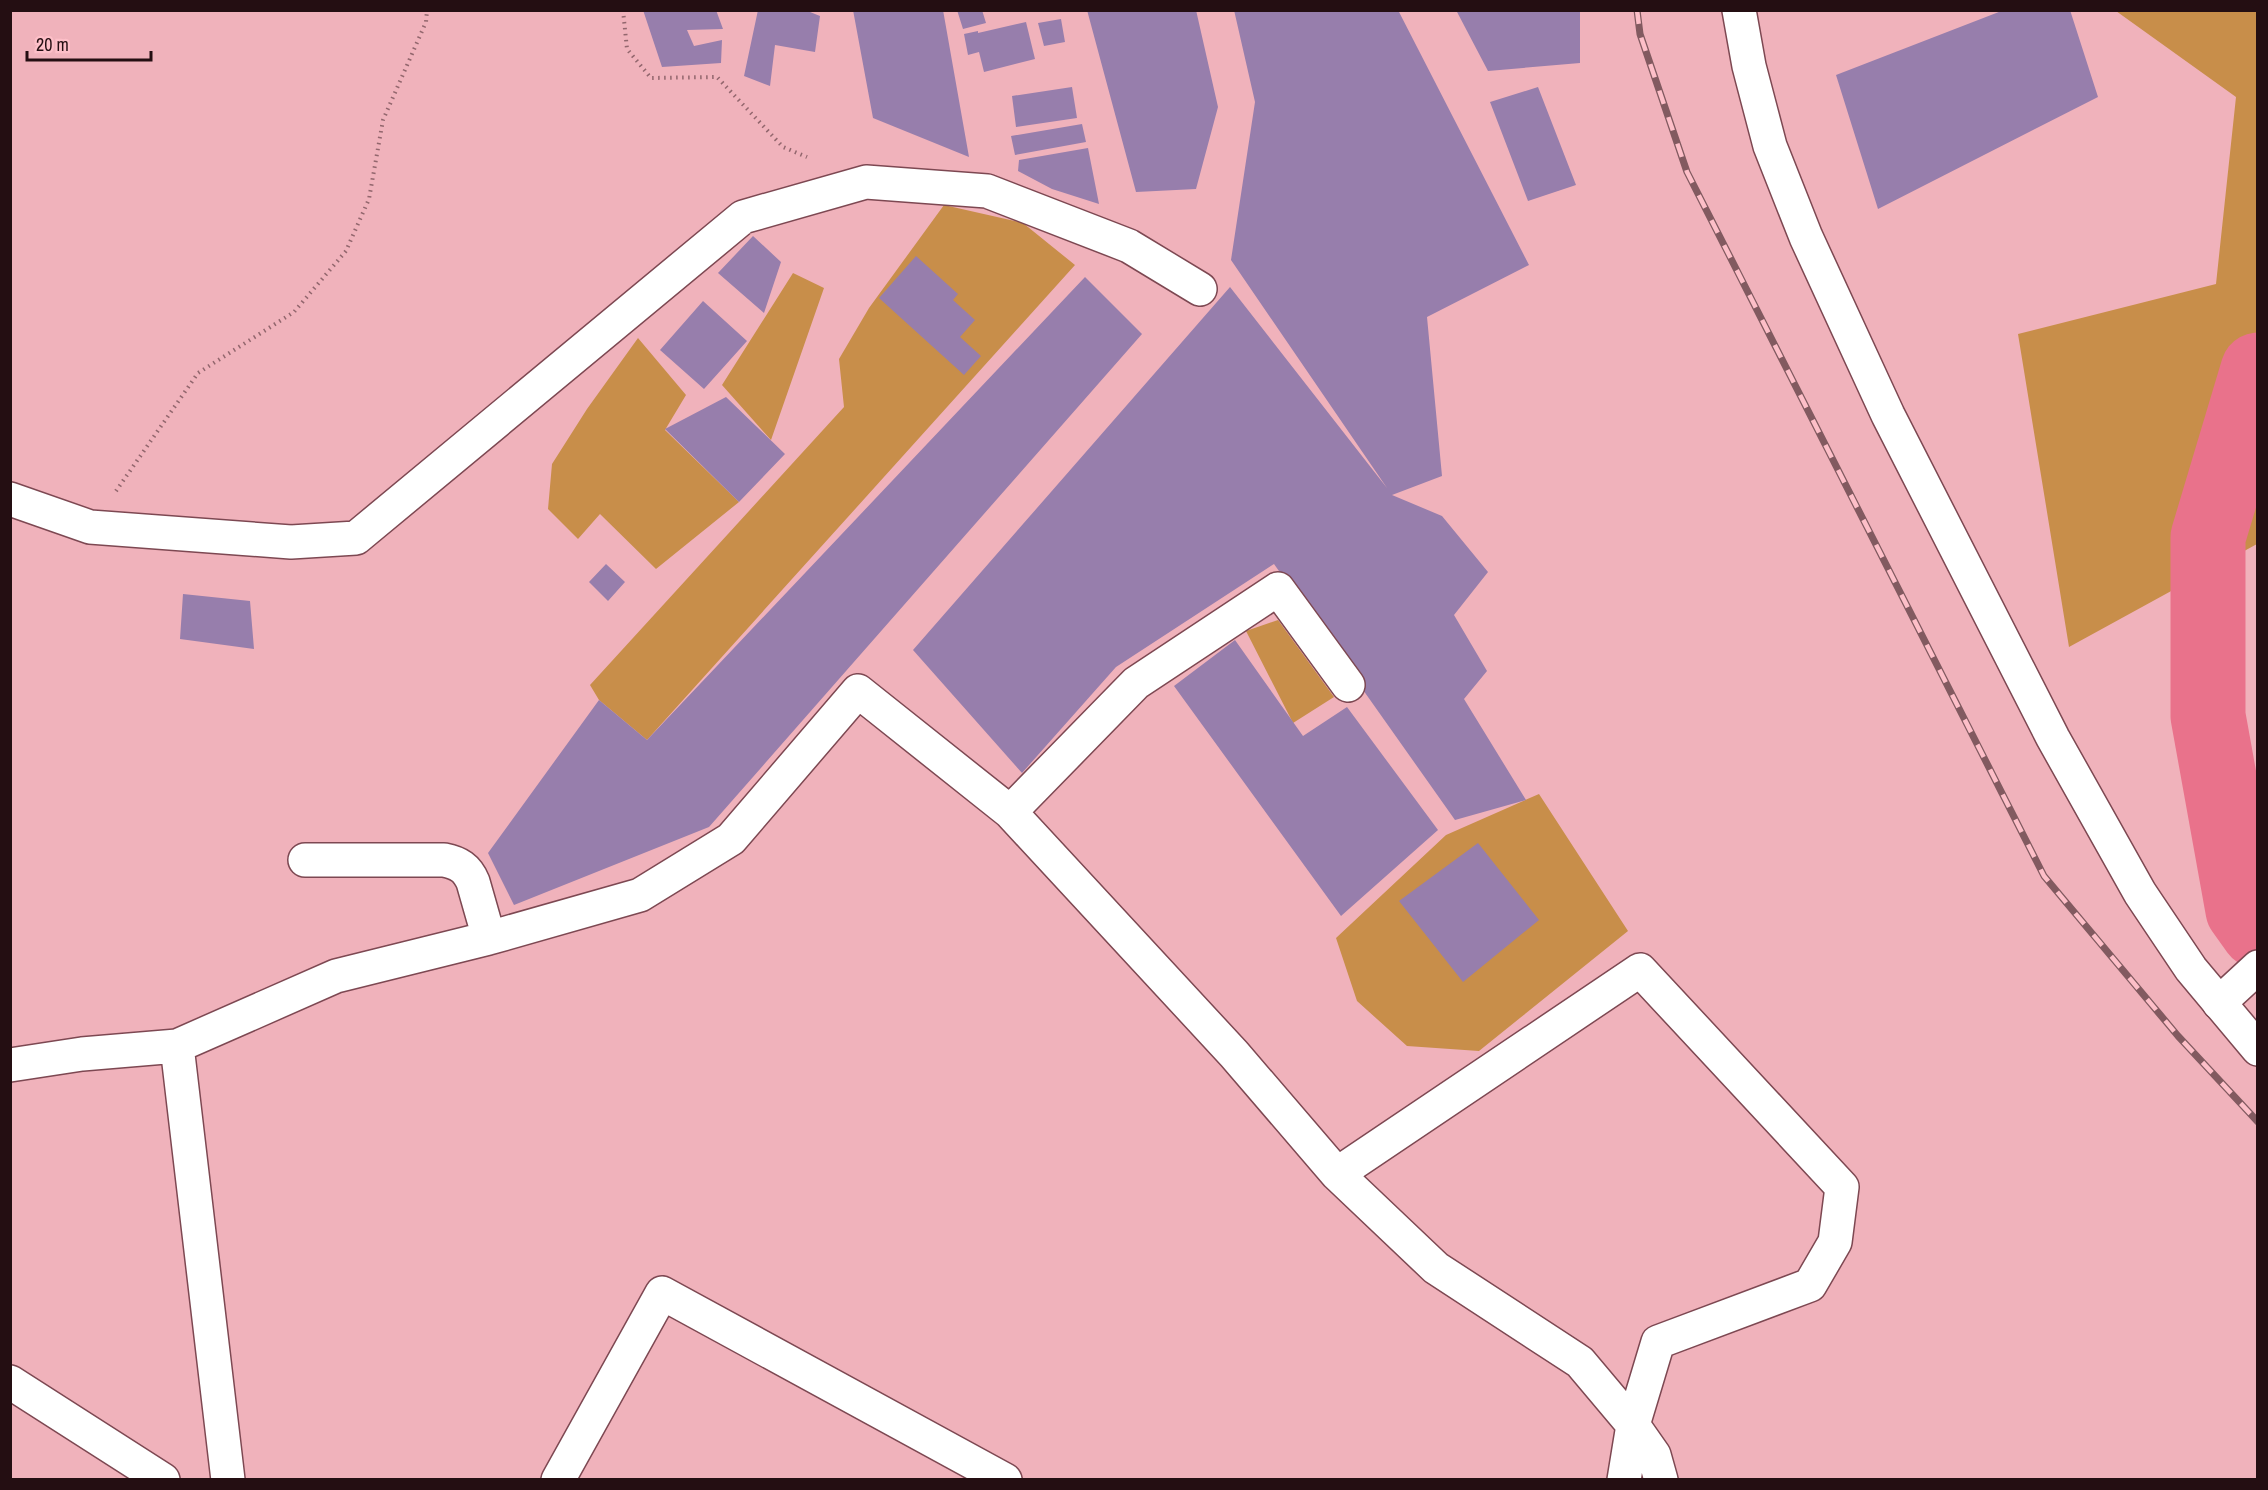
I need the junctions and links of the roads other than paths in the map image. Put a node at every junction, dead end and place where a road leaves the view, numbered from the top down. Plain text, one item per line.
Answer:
1 (1738, 10) edge
2 (1200, 289) dead end
3 (10, 499) edge
4 (1348, 685) dead end
5 (1010, 812) junction
6 (305, 860) dead end
7 (489, 938) junction
8 (2239, 984) edge
9 (177, 1046) junction
10 (2258, 1049) edge
11 (10, 1065) edge
12 (1337, 1174) junction
13 (10, 1382) edge
14 (1633, 1425) junction
15 (163, 1479) edge
16 (228, 1479) edge
17 (558, 1479) edge
18 (1005, 1479) edge
19 (1624, 1479) edge
20 (1661, 1479) edge

1 - 8 street
2 - 3 street
4 - 5 street
5 - 7 street
5 - 12 street
6 - 7 street
7 - 9 street
8 - 10 street
9 - 11 street
9 - 16 street
12 - 14 street
12 - 14 street
13 - 15 street
14 - 19 street
14 - 20 street
17 - 18 street

